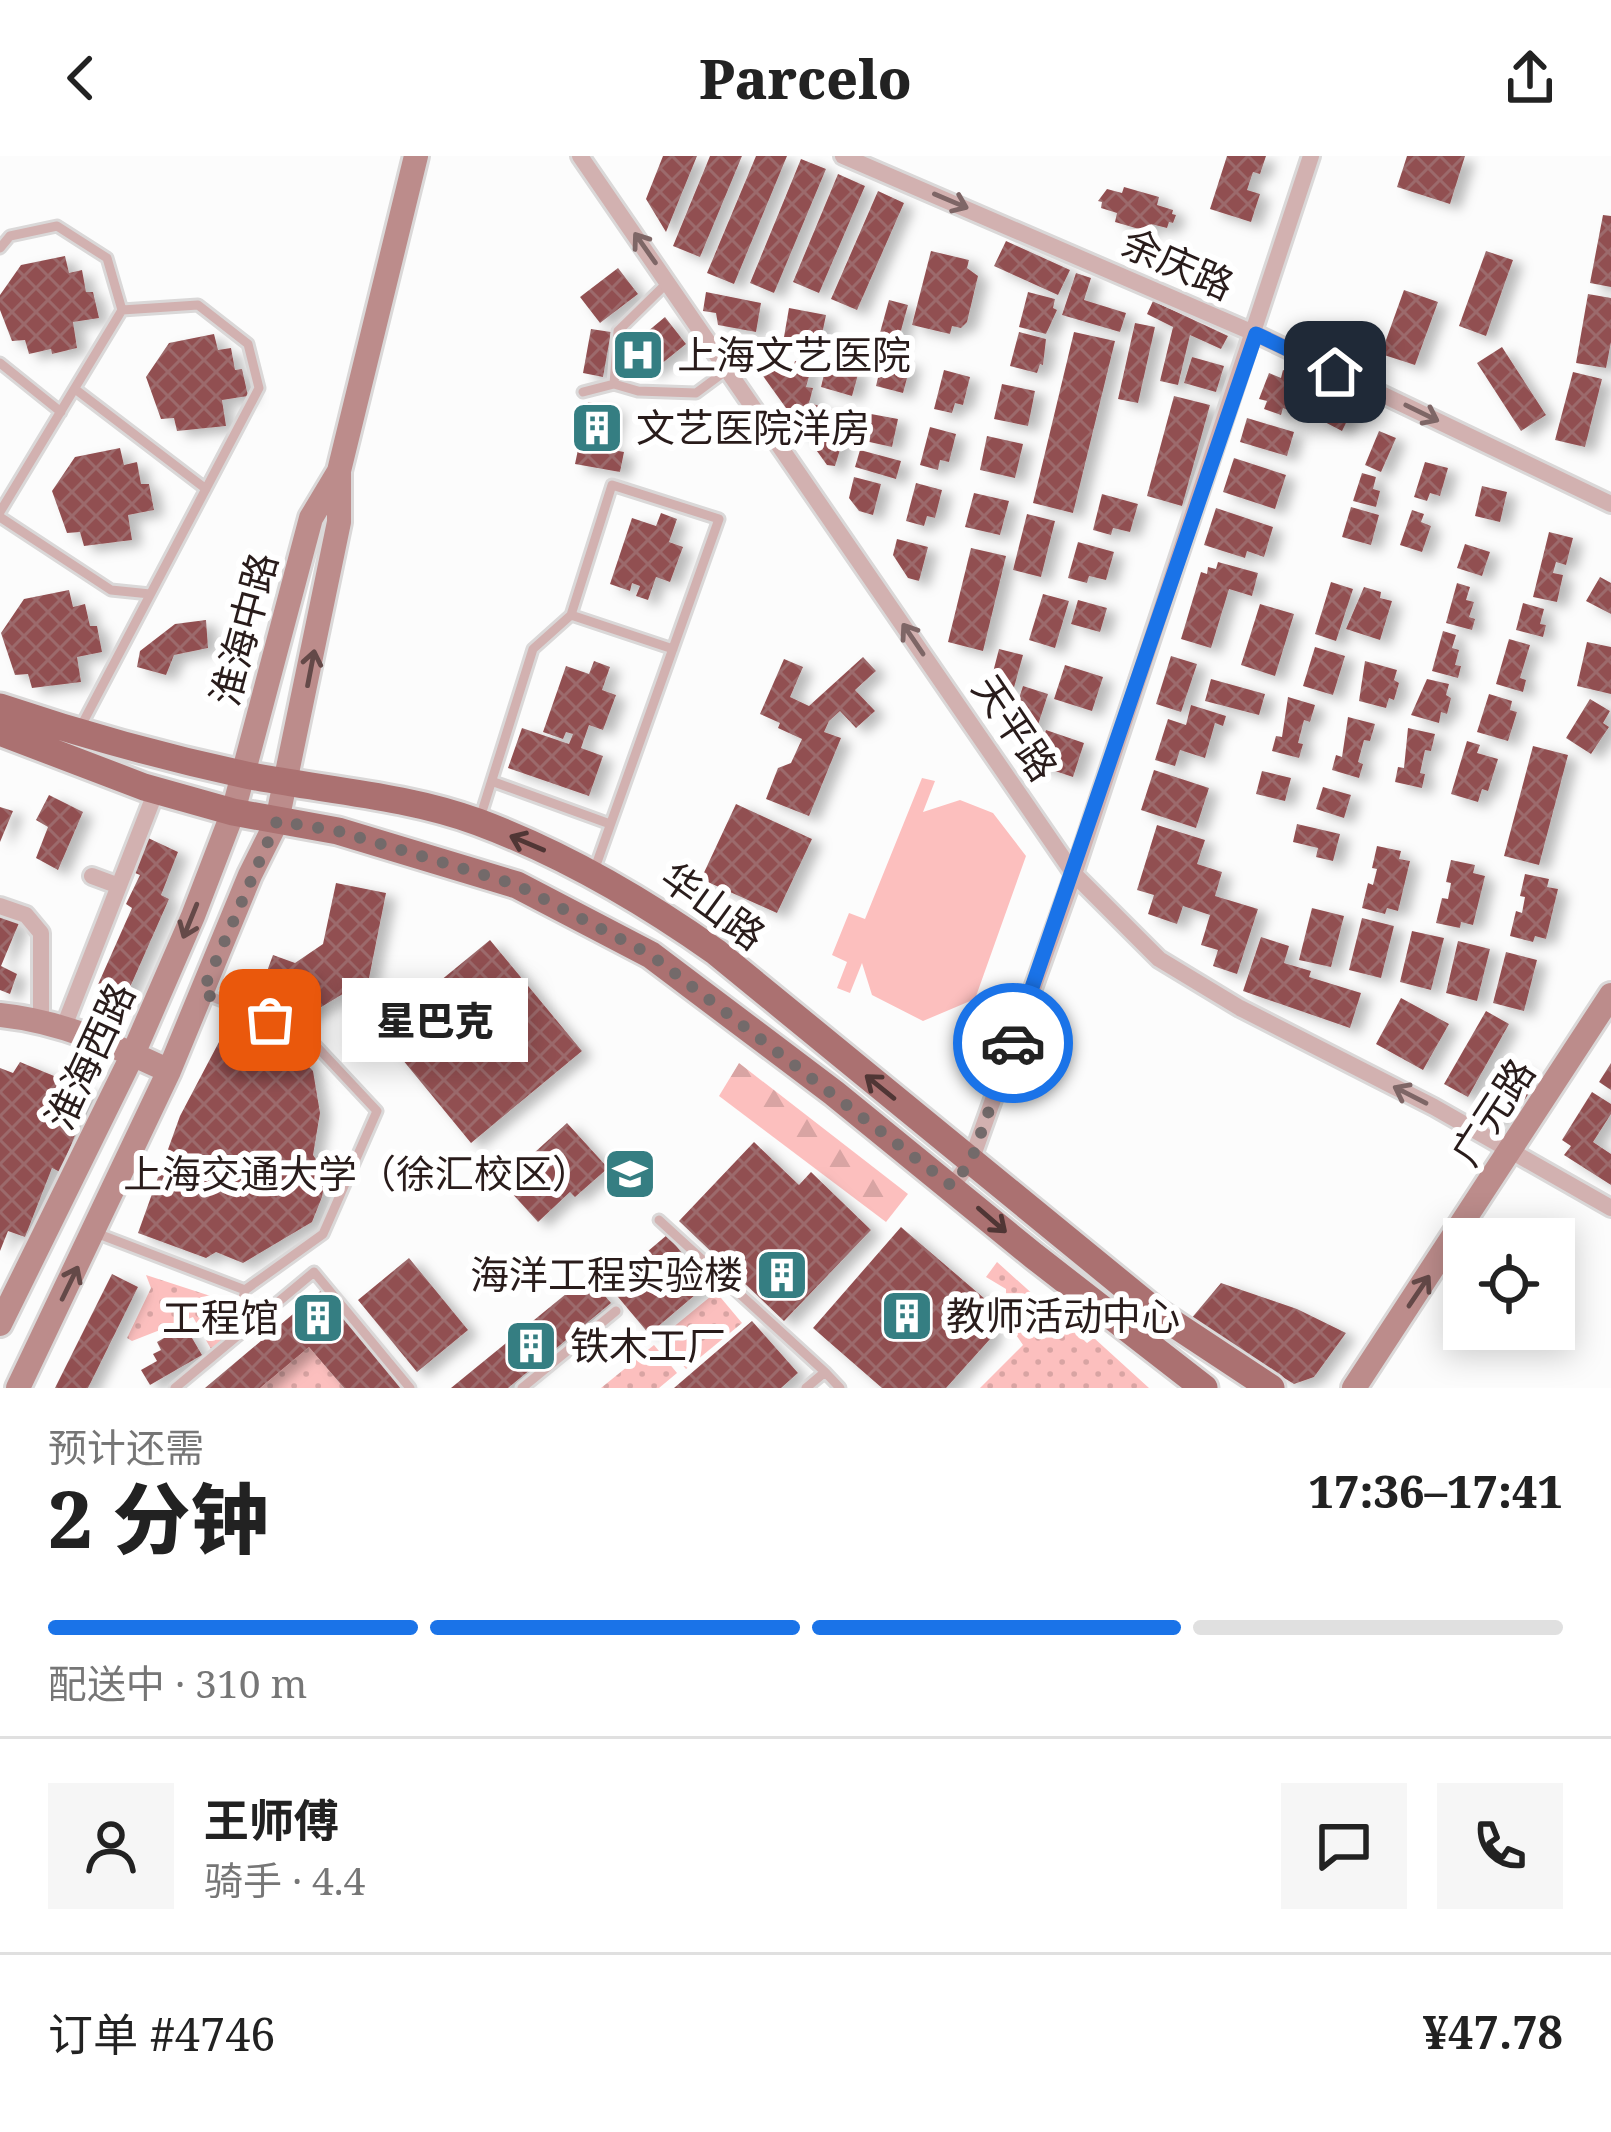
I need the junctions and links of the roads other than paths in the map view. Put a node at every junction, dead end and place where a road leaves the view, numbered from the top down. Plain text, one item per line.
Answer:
1 (416, 156) edge
2 (580, 156) edge
3 (843, 156) edge
4 (1311, 156) edge
5 (0, 248) edge
6 (668, 281) junction
7 (122, 310) junction
8 (1256, 334) junction
9 (0, 363) edge
10 (728, 370) junction
11 (614, 384) junction
12 (75, 389) junction
13 (583, 392) dead end
14 (61, 412) junction
15 (340, 471) junction
16 (206, 489) junction
17 (1611, 505) edge
18 (0, 515) edge
19 (151, 594) junction
20 (571, 615) junction
21 (673, 649) junction
22 (0, 707) edge
23 (0, 732) edge
24 (77, 733) junction
25 (242, 774) junction
26 (494, 782) junction
27 (288, 783) junction
28 (157, 790) junction
29 (233, 812) junction
30 (277, 821) junction
31 (478, 822) junction
32 (610, 824) junction
33 (593, 873) junction
34 (1074, 874) junction
35 (92, 876) dead end
36 (119, 886) junction
37 (0, 906) edge
38 (202, 993) junction
39 (1611, 994) edge
40 (0, 1015) edge
41 (52, 1026) junction
42 (134, 1054) junction
43 (169, 1071) junction
44 (1513, 1150) junction
45 (971, 1161) junction
46 (952, 1186) junction
47 (1611, 1208) edge
48 (659, 1220) dead end
49 (94, 1232) junction
50 (245, 1290) junction
51 (616, 1311) dead end
52 (0, 1324) edge
53 (233, 1339) junction
54 (826, 1372) junction
55 (1194, 1385) edge
56 (18, 1388) edge
57 (175, 1388) edge
58 (410, 1388) edge
59 (522, 1388) edge
60 (806, 1388) edge
61 (840, 1388) edge
62 (1271, 1388) edge
63 (1354, 1388) edge

1 - 15 main road, 淮海中路
6 -> 2 street, 天平路
3 -> 8 street, 余庆路
4 - 8 street
5 - 7 lane
6 - 10 street, 天平路
6 - 11 lane
7 - 12 lane
7 - 16 lane
8 -> 17 street, 余庆路
8 - 34 street
9 - 14 lane
10 - 11 lane
34 -> 10 street, 天平路
11 - 13 lane
12 - 14 lane
12 - 16 lane
14 - 18 lane
15 - 25 main road, 淮海中路
27 -> 15 main road, 淮海中路
16 - 19 lane
18 - 19 lane
19 - 24 lane
20 - 21 lane
20 - 21 lane
20 - 26 lane
21 - 32 lane
22 - 24 main road, 华山路
23 - 28 main road, 华山路
24 - 25 main road, 华山路
25 - 27 main road, 华山路
25 - 29 main road, 淮海中路
26 - 31 lane
26 - 32 lane
27 - 30 main road, 淮海中路
27 - 31 main road, 华山路
28 - 29 main road, 华山路
28 - 36 street
29 - 30 main road, 华山路
29 -> 42 main road, 淮海西路
30 - 38 main road, 淮海西路
30 - 46 main road, 华山路
33 -> 31 main road, 华山路
32 - 33 lane
45 -> 33 main road, 华山路
44 -> 34 street, 天平路
34 - 45 street
35 - 36 street
36 - 41 street
37 - 41 street
38 - 43 main road, 淮海西路
38 - 50 lane
39 - 44 main road, 广元路
40 - 41 main road
41 - 42 main road
42 - 43 main road
42 - 52 main road, 淮海西路
43 - 49 main road, 淮海西路
44 - 47 street, 天平路
63 -> 44 main road, 广元路
45 - 46 street
45 - 62 main road, 华山路
46 -> 55 main road, 华山路
48 - 54 lane
49 - 50 lane
56 -> 49 main road, 淮海西路
50 - 53 lane
51 - 59 lane
53 - 57 lane
53 - 58 lane
54 - 60 lane
54 - 61 lane

